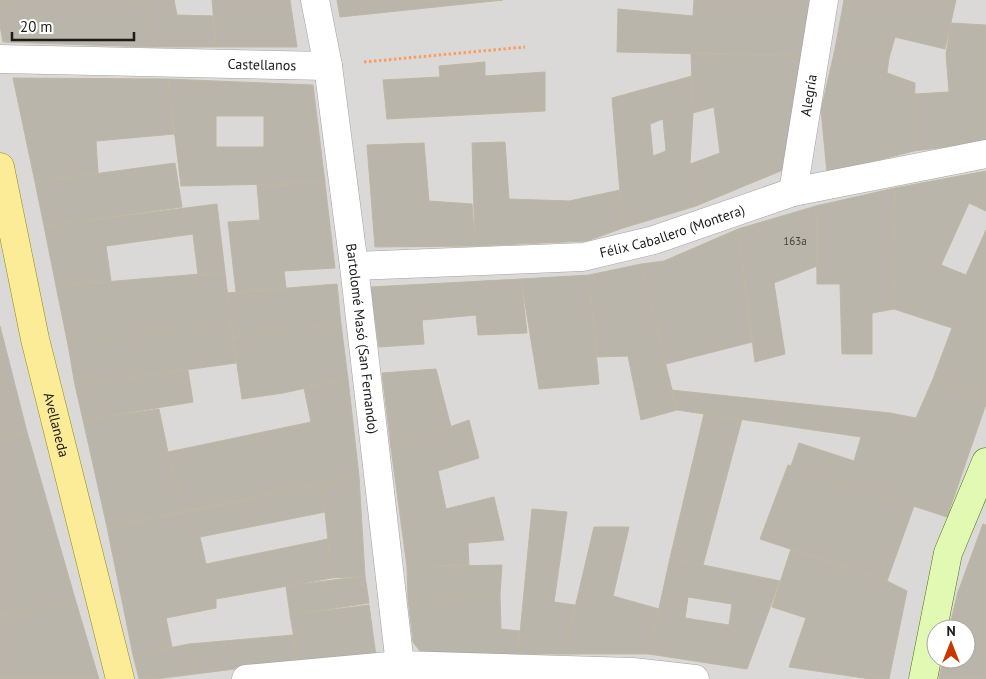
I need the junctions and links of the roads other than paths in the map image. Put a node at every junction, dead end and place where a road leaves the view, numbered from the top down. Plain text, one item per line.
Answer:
1 (316, 0) edge
2 (824, 0) edge
3 (0, 59) edge
4 (328, 66) junction
5 (986, 154) edge
6 (0, 168) edge
7 (793, 192) junction
8 (354, 266) junction
9 (986, 462) edge
10 (401, 672) edge
11 (120, 679) edge
12 (246, 679) edge
13 (695, 679) edge
14 (923, 679) edge

1 - 4 street, Bartolomé Masó (San Fernando)
2 - 7 street, Alegría
3 - 4 street, Castellanos
4 - 8 street, Bartolomé Masó (San Fernando)
5 - 7 street, Félix Caballero (Montera)
6 - 11 main road, Avellaneda
7 - 8 street, Félix Caballero (Montera)
8 - 10 street, Bartolomé Masó (San Fernando)
9 - 14 main road
10 - 12 street
10 - 13 street

